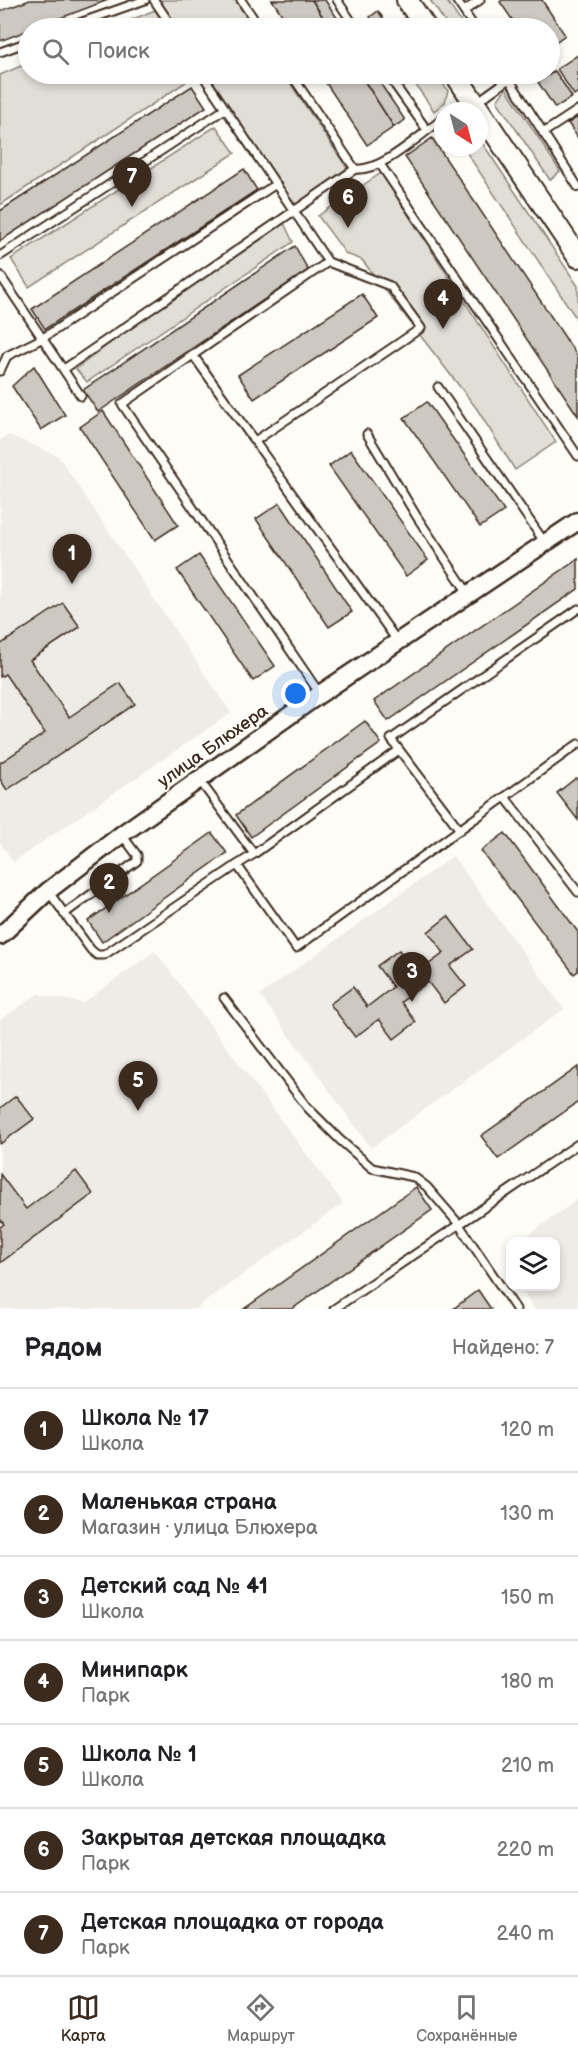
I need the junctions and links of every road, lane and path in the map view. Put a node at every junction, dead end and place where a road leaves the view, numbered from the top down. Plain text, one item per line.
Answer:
1 (145, 0) edge
2 (154, 0) edge
3 (241, 0) edge
4 (337, 0) edge
5 (407, 0) edge
6 (456, 0) edge
7 (480, 0) edge
8 (464, 12) junction
9 (94, 18) edge
10 (166, 18) edge
11 (253, 18) edge
12 (349, 18) edge
13 (419, 18) edge
14 (468, 18) edge
15 (18, 46) edge
16 (0, 52) edge
17 (209, 84) edge
18 (298, 84) edge
19 (394, 84) edge
20 (462, 84) edge
21 (496, 84) edge
22 (512, 84) edge
23 (473, 101) junction
24 (225, 109) junction
25 (578, 110) edge
26 (434, 125) edge
27 (427, 130) junction
28 (543, 133) junction
29 (380, 164) junction
30 (355, 169) junction
31 (276, 184) junction
32 (578, 187) edge
33 (294, 211) junction
34 (0, 256) edge
35 (578, 257) edge
36 (328, 262) junction
37 (0, 275) edge
38 (43, 338) junction
39 (193, 355) junction
40 (64, 369) junction
41 (0, 371) edge
42 (438, 387) dead end
43 (81, 396) dead end
44 (367, 434) dead end
45 (255, 441) junction
46 (578, 456) edge
47 (578, 521) edge
48 (545, 544) junction
49 (469, 595) junction
50 (578, 609) edge
51 (398, 642) junction
52 (320, 694) junction
53 (578, 744) edge
54 (399, 750) junction
55 (200, 781) junction
56 (505, 797) junction
57 (460, 830) junction
58 (122, 834) junction
59 (254, 854) junction
60 (237, 865) junction
61 (48, 891) junction
62 (578, 892) edge
63 (64, 914) junction
64 (0, 936) edge
65 (224, 998) dead end
66 (578, 1144) edge
67 (458, 1223) junction
68 (334, 1309) edge
69 (516, 1309) edge

1 - 9 lane
2 - 10 lane
3 - 11 lane
4 - 12 lane
5 - 13 main road
6 - 8 lane
7 - 8 lane
8 - 14 lane
15 - 16 lane
17 - 24 lane
18 - 30 lane
19 - 27 lane
20 - 23 main road
21 - 23 lane
22 - 28 lane
23 - 35 main road
24 - 31 lane
24 - 34 lane
25 - 28 lane
26 - 27 lane
27 - 29 lane
28 - 32 lane
29 - 30 lane
29 - 46 lane
30 - 33 lane
31 - 33 lane
31 - 38 lane
33 - 36 lane
33 - 40 lane
36 - 39 lane
36 - 45 lane
37 - 38 lane
38 - 40 lane
38 - 41 lane
39 - 45 lane
39 - 52 lane
40 - 43 lane
42 - 48 lane
44 - 49 lane
45 - 51 lane
47 - 48 street, улица Блюхера
48 - 49 street, улица Блюхера
49 - 51 street, улица Блюхера
50 - 54 lane
51 - 52 street, улица Блюхера
52 - 55 street, улица Блюхера
53 - 56 lane
54 - 57 lane
54 - 59 lane
55 - 58 street, улица Блюхера
55 - 59 lane
56 - 57 lane
56 - 62 lane
57 - 60 lane
58 - 61 street, улица Блюхера
58 - 63 lane
59 - 60 lane
60 - 63 lane
61 - 63 lane
61 - 64 street, улица Блюхера
65 - 67 lane
66 - 67 lane
67 - 68 lane
67 - 69 lane

